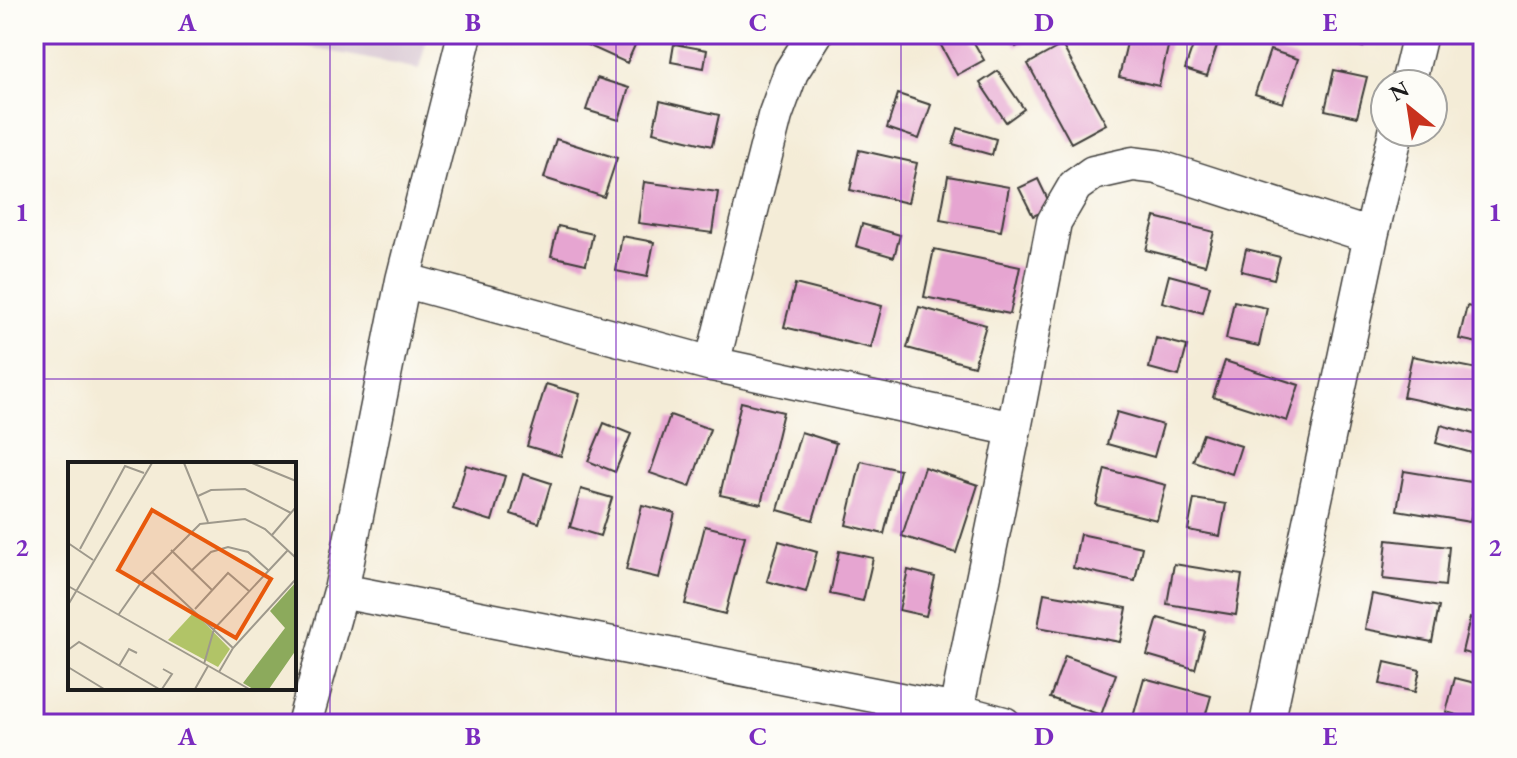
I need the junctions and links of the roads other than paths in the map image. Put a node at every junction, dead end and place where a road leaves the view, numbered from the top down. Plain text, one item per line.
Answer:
1 (465, 34) edge
2 (815, 34) edge
3 (1420, 34) edge
4 (1412, 68) edge
5 (1392, 148) edge
6 (1371, 236) junction
7 (403, 280) junction
8 (712, 364) junction
9 (1014, 429) junction
10 (341, 591) junction
11 (956, 711) junction
12 (304, 724) edge
13 (1004, 724) edge
14 (1267, 724) edge

1 - 7 street
2 - 8 street
3 - 4 street
5 - 6 street
6 - 9 street
6 - 14 street
7 - 8 street
7 - 10 street
8 - 9 street
9 - 11 street
10 - 11 street
10 - 12 street
11 - 13 street

